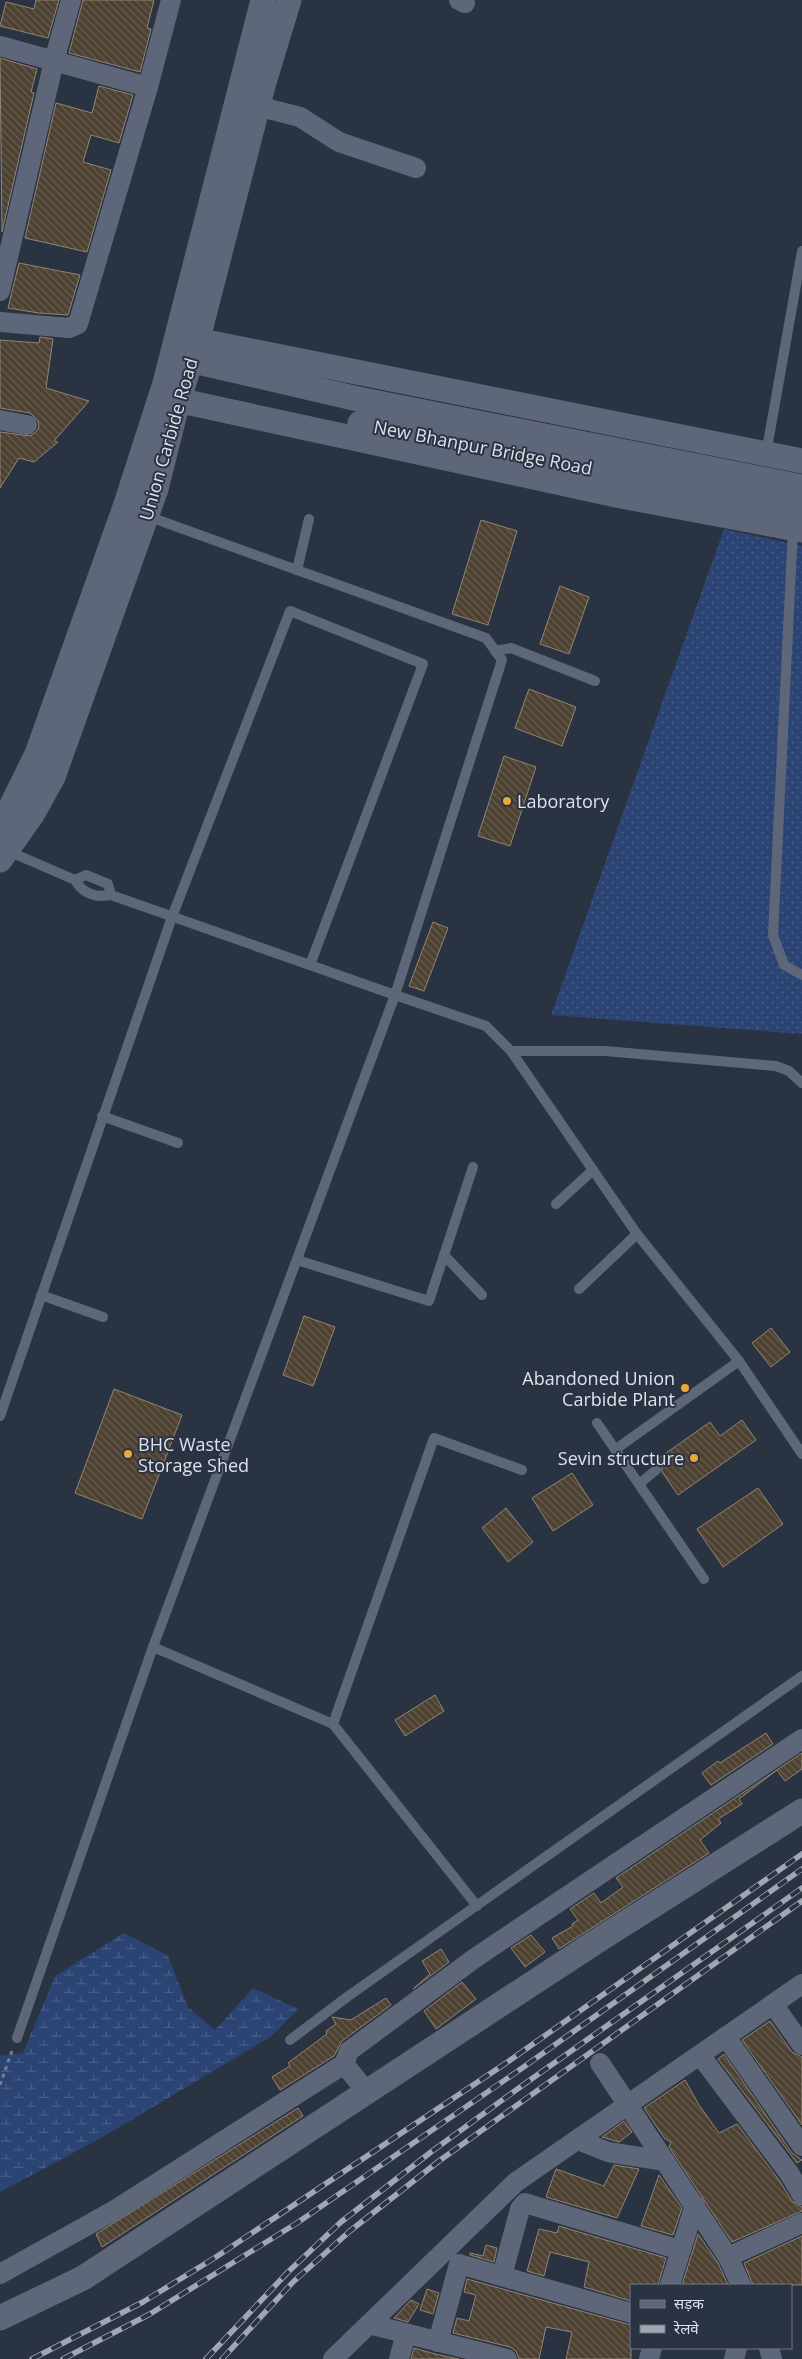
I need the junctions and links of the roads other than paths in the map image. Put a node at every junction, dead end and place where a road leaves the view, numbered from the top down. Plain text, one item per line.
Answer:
1 (71, 0) edge
2 (171, 0) edge
3 (263, 0) edge
4 (289, 0) edge
5 (0, 46) edge
6 (54, 61) junction
7 (148, 88) junction
8 (257, 106) junction
9 (416, 168) dead end
10 (7, 227) edge
11 (802, 251) edge
12 (0, 291) edge
13 (0, 322) edge
14 (184, 349) junction
15 (171, 392) junction
16 (0, 420) edge
17 (27, 425) dead end
18 (766, 454) junction
19 (802, 461) edge
20 (802, 487) edge
21 (136, 512) junction
22 (310, 519) dead end
23 (799, 522) edge
24 (297, 570) junction
25 (495, 651) junction
26 (595, 681) dead end
27 (2, 846) edge
28 (75, 880) junction
29 (111, 895) junction
30 (172, 917) junction
31 (310, 965) junction
32 (802, 975) edge
33 (396, 994) junction
34 (511, 1051) junction
35 (802, 1083) edge
36 (102, 1116) junction
37 (178, 1143) dead end
38 (473, 1167) dead end
39 (593, 1170) junction
40 (556, 1204) dead end
41 (637, 1234) junction
42 (444, 1255) junction
43 (297, 1260) junction
44 (580, 1289) dead end
45 (42, 1295) junction
46 (482, 1296) dead end
47 (103, 1317) dead end
48 (739, 1361) junction
49 (0, 1416) edge
50 (597, 1423) dead end
51 (616, 1450) junction
52 (802, 1454) edge
53 (522, 1470) dead end
54 (656, 1470) dead end
55 (639, 1484) junction
56 (704, 1579) dead end
57 (153, 1647) junction
58 (802, 1676) edge
59 (333, 1724) junction
60 (802, 1738) edge
61 (802, 1811) edge
62 (477, 1906) junction
63 (802, 1984) edge
64 (773, 2004) junction
65 (726, 2037) junction
66 (17, 2038) road end
67 (290, 2040) dead end
68 (802, 2045) edge
69 (700, 2055) junction
70 (600, 2063) dead end
71 (344, 2064) junction
72 (366, 2091) junction
73 (628, 2105) junction
74 (578, 2140) junction
75 (802, 2146) edge
76 (665, 2161) junction
77 (796, 2168) edge
78 (802, 2195) edge
79 (695, 2205) junction
80 (802, 2223) edge
81 (680, 2250) junction
82 (728, 2257) junction
83 (0, 2274) edge
84 (502, 2276) junction
85 (670, 2284) edge
86 (742, 2284) edge
87 (630, 2313) edge
88 (0, 2318) edge
89 (369, 2324) junction
90 (406, 2334) junction
91 (438, 2342) junction
92 (479, 2355) edge
93 (333, 2359) edge
94 (400, 2359) edge
95 (507, 2359) edge

1 - 6 street
2 - 7 street
3 - 14 street, Union Carbide Road
4 - 8 street, Union Carbide Road
5 - 6 street
6 - 7 street
6 - 10 street
7 - 13 street
8 - 9 street
8 - 14 street, Union Carbide Road
10 - 12 street
11 - 18 lane
14 - 15 street, Union Carbide Road
14 - 18 street
14 - 20 street, New Bhanpur Bridge Road
15 - 21 street, Union Carbide Road
15 - 23 street, New Bhanpur Bridge Road
16 - 17 street
18 - 19 street
21 - 24 lane
21 - 27 street, Union Carbide Road
22 - 24 lane
23 - 32 lane
24 - 25 lane
25 - 26 lane
25 - 33 lane
27 - 28 lane
28 - 29 lane
28 - 29 lane
29 - 30 lane
30 - 31 lane
30 - 31 lane
30 - 36 lane
31 - 33 lane
33 - 34 lane
33 - 43 lane
34 - 35 lane
34 - 39 lane
36 - 37 lane
36 - 45 lane
38 - 42 lane
39 - 40 lane
39 - 41 lane
41 - 44 lane
41 - 48 lane
42 - 43 lane
42 - 46 lane
43 - 57 lane
45 - 47 lane
45 - 49 lane
48 - 51 lane
48 - 52 lane
50 - 51 lane
51 - 55 lane
53 - 59 lane
54 - 55 lane
55 - 56 lane
57 - 59 lane
57 - 66 lane
58 - 62 lane
59 - 62 lane
60 - 71 street
61 - 72 street
62 - 67 lane
63 - 64 street
64 - 65 street
64 - 68 street
65 - 69 street
65 - 75 street
69 - 73 street
69 - 77 street
70 - 73 street
71 - 72 street
71 - 83 street
72 - 88 street
73 - 74 street
73 - 76 street
74 - 76 street
74 - 89 street
76 - 79 street
77 - 78 street
79 - 81 street
79 - 82 street
80 - 82 street
81 - 84 street
81 - 85 street
82 - 86 street
84 - 87 street
84 - 91 street
89 - 90 street
89 - 93 street
90 - 91 street
90 - 94 street
91 - 92 street
92 - 95 street

